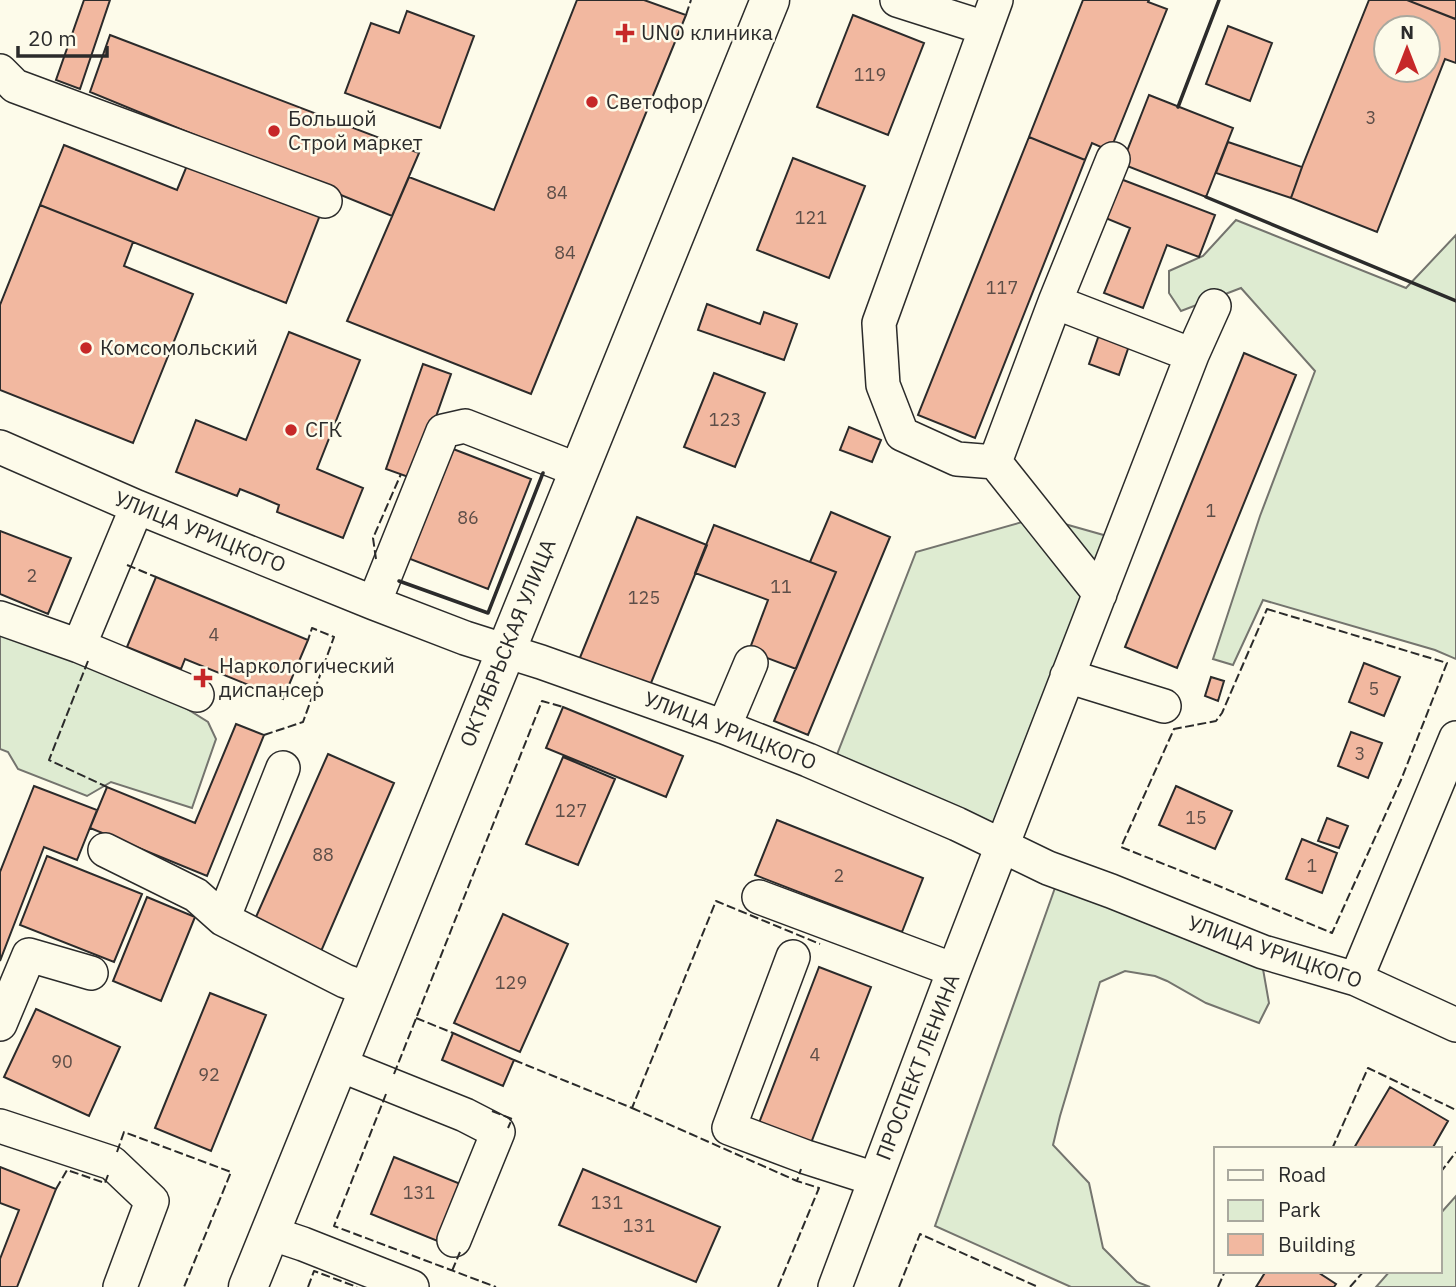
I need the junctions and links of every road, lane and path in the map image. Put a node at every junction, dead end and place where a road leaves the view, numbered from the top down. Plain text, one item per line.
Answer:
1 (770, 0) edge
2 (897, 0) edge
3 (990, 14) edge
4 (0, 71) edge
5 (1113, 159) dead end
6 (325, 201) dead end
7 (1055, 302) junction
8 (1214, 306) dead end
9 (1192, 355) junction
10 (0, 447) edge
11 (995, 463) junction
12 (578, 470) junction
13 (137, 507) junction
14 (1100, 594) junction
15 (374, 603) junction
16 (0, 618) edge
17 (79, 646) junction
18 (505, 651) junction
19 (751, 663) dead end
20 (1067, 676) junction
21 (197, 695) dead end
22 (1164, 706) dead end
23 (724, 727) junction
24 (1456, 738) edge
25 (283, 768) dead end
26 (1002, 846) junction
27 (106, 850) dead end
28 (759, 897) dead end
29 (223, 919) junction
30 (793, 957) dead end
31 (954, 970) junction
32 (91, 973) dead end
33 (1356, 979) junction
34 (368, 989) junction
35 (0, 1024) edge
36 (1456, 1025) edge
37 (338, 1064) junction
38 (0, 1126) edge
39 (875, 1179) junction
40 (270, 1233) junction
41 (454, 1240) dead end
42 (120, 1287) edge
43 (247, 1287) edge
44 (412, 1287) edge
45 (835, 1287) edge

1 - 12 main road, ОКТЯБРЬСКАЯ УЛИЦА
2 - 3 street
3 - 11 street
4 - 6 street
5 - 7 street
7 - 9 street
7 - 11 street
8 - 9 street, ПРОСПЕКТ ЛЕНИНА
9 - 14 street, ПРОСПЕКТ ЛЕНИНА
10 - 13 street, УЛИЦА УРИЦКОГО
11 - 14 street
12 - 15 street
12 - 18 main road, ОКТЯБРЬСКАЯ УЛИЦА
13 - 15 street, УЛИЦА УРИЦКОГО
13 - 17 street
14 - 20 street, ПРОСПЕКТ ЛЕНИНА
15 - 18 street, УЛИЦА УРИЦКОГО
16 - 17 street
17 - 21 street
18 - 23 street, УЛИЦА УРИЦКОГО
18 - 34 main road, ОКТЯБРЬСКАЯ УЛИЦА
19 - 23 street
20 - 22 street
20 - 26 street, ПРОСПЕКТ ЛЕНИНА
23 - 26 street, УЛИЦА УРИЦКОГО
24 - 33 street
25 - 29 street
26 - 31 street, ПРОСПЕКТ ЛЕНИНА
26 - 33 street, УЛИЦА УРИЦКОГО
27 - 29 street
28 - 31 street
29 - 34 street
30 - 39 street
31 - 39 street, ПРОСПЕКТ ЛЕНИНА
32 - 35 street
33 - 36 street, УЛИЦА УРИЦКОГО
34 - 37 main road, ОКТЯБРЬСКАЯ УЛИЦА
37 - 40 main road, ОКТЯБРЬСКАЯ УЛИЦА
37 - 41 street
38 - 42 street
39 - 45 street, ПРОСПЕКТ ЛЕНИНА
40 - 43 main road, ОКТЯБРЬСКАЯ УЛИЦА
40 - 44 street

